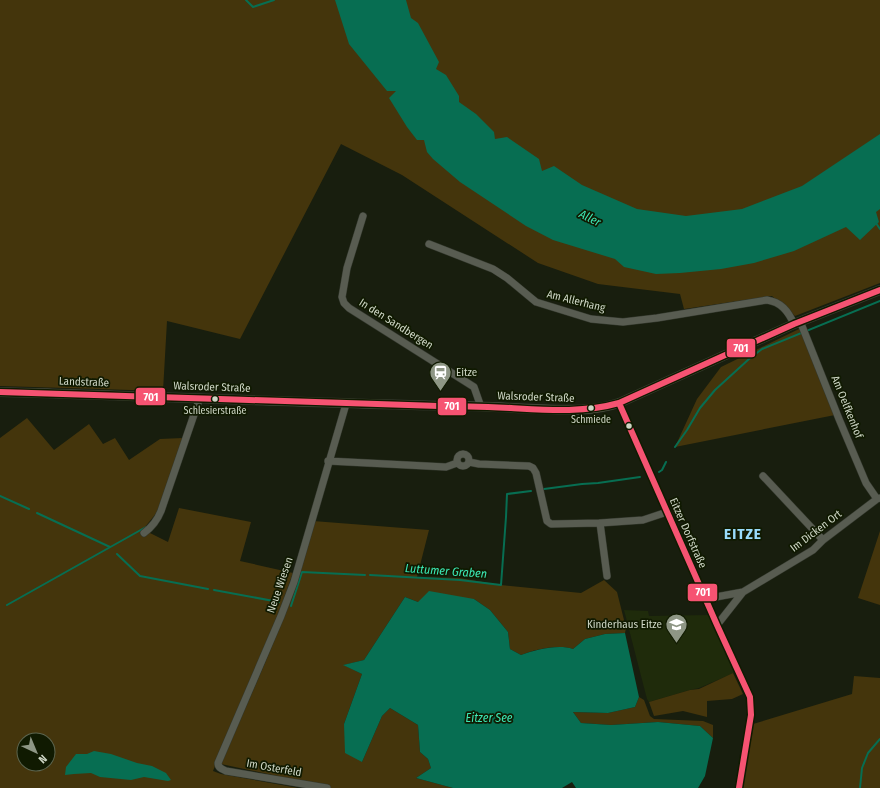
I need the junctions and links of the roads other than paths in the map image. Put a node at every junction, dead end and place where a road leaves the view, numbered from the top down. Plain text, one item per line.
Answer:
1 (363, 216) dead end
2 (429, 244) dead end
3 (880, 290) edge
4 (799, 324) junction
5 (0, 392) edge
6 (166, 398) joint
7 (199, 398) junction
8 (619, 403) junction
9 (346, 404) junction
10 (481, 406) junction
11 (328, 461) junction
12 (469, 462) junction
13 (457, 463) junction
14 (763, 476) dead end
15 (879, 498) edge
16 (667, 512) junction
17 (600, 524) junction
18 (144, 533) dead end
19 (823, 540) junction
20 (607, 576) dead end
21 (743, 592) junction
22 (705, 599) junction
23 (717, 625) junction
24 (219, 767) joint
25 (326, 788) edge
26 (739, 788) edge

1 - 10 street, In den Sandbergen
2 - 4 street, Am Allerhang
3 - 4 main road, Walsroder Straße
4 - 8 main road, Walsroder Straße
4 - 15 street, Am Oelfkenhof
5 - 6 main road, Landstraße
6 - 7 main road, Walsroder Straße
7 - 9 main road, Walsroder Straße
7 - 18 street
8 - 10 main road, Walsroder Straße
8 - 16 street, Eitzer Dorfstraße
9 - 10 main road, Walsroder Straße
9 - 11 street, Neue Wiesen
11 - 13 street
11 - 24 street, Neue Wiesen
12 - 13 street
12 - 13 street
12 - 17 street
14 - 19 street
15 - 19 street, Im Dicken Ort
16 - 17 street
16 - 22 street, Eitzer Dorfstraße
17 - 20 street
19 - 21 street, Im Dicken Ort
21 - 22 street, Im Dicken Ort
21 - 23 street, Im Dicken Ort
22 - 23 street, Eitzer Dorfstraße
23 - 26 street, Eitzer Dorfstraße
24 - 25 street, Im Osterfeld

